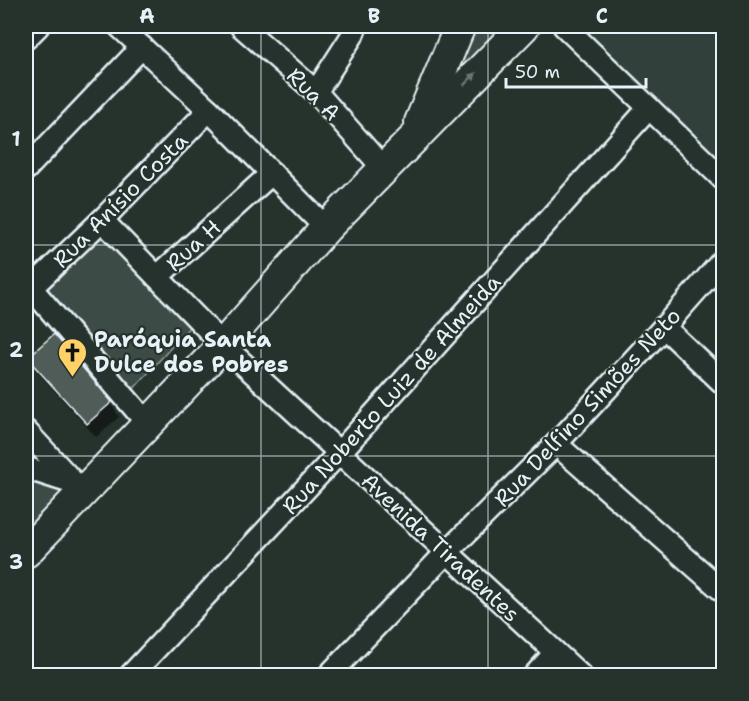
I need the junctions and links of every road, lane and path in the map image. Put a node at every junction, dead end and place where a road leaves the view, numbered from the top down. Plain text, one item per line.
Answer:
1 (38, 26) edge
2 (119, 26) edge
3 (241, 26) edge
4 (356, 26) edge
5 (460, 26) edge
6 (524, 26) edge
7 (564, 26) edge
8 (26, 38) edge
9 (142, 47) junction
10 (316, 92) junction
11 (649, 108) junction
12 (209, 110) junction
13 (414, 135) junction
14 (383, 168) junction
15 (26, 169) edge
16 (272, 173) junction
17 (723, 180) edge
18 (102, 219) junction
19 (326, 228) junction
20 (723, 259) edge
21 (157, 277) junction
22 (28, 285) edge
23 (664, 327) junction
24 (223, 345) junction
25 (723, 384) edge
26 (147, 424) junction
27 (26, 431) edge
28 (556, 444) junction
29 (340, 452) junction
30 (26, 468) edge
31 (82, 486) junction
32 (26, 552) edge
33 (447, 552) junction
34 (723, 592) edge
35 (555, 653) junction
36 (130, 675) edge
37 (327, 675) edge
38 (534, 675) edge
39 (581, 675) edge

1 - 8 street
2 - 9 street
3 - 10 street, Rua A
4 - 10 street
5 - 13 street
13 -> 6 street
7 - 11 street
9 - 12 street
9 - 15 street
10 - 14 street, Rua A
11 - 17 street
11 - 29 street, Rua Noberto Luiz de Almeida
12 - 16 street
12 - 18 street, Rua Anísio Costa
13 - 14 street
14 - 19 street
16 - 19 street
16 - 21 street, Rua H
18 - 21 street
18 - 22 street, Rua Anísio Costa
19 - 24 street
20 - 23 street, Rua Delfino Simões Neto
21 - 24 street, Rua H
22 - 26 street
23 - 25 street
23 - 28 street, Rua Delfino Simões Neto
24 - 26 street
24 - 29 street, Avenida Tiradentes
26 - 31 street
27 - 31 street
28 - 33 street, Rua Delfino Simões Neto
28 - 34 street
29 - 33 street, Avenida Tiradentes
29 - 36 street, Rua Noberto Luiz de Almeida
30 - 31 street
31 - 32 street
33 - 35 street, Avenida Tiradentes
33 - 37 street, Rua Delfino Simões Neto
35 - 38 street
35 - 39 street, Avenida Tiradentes

